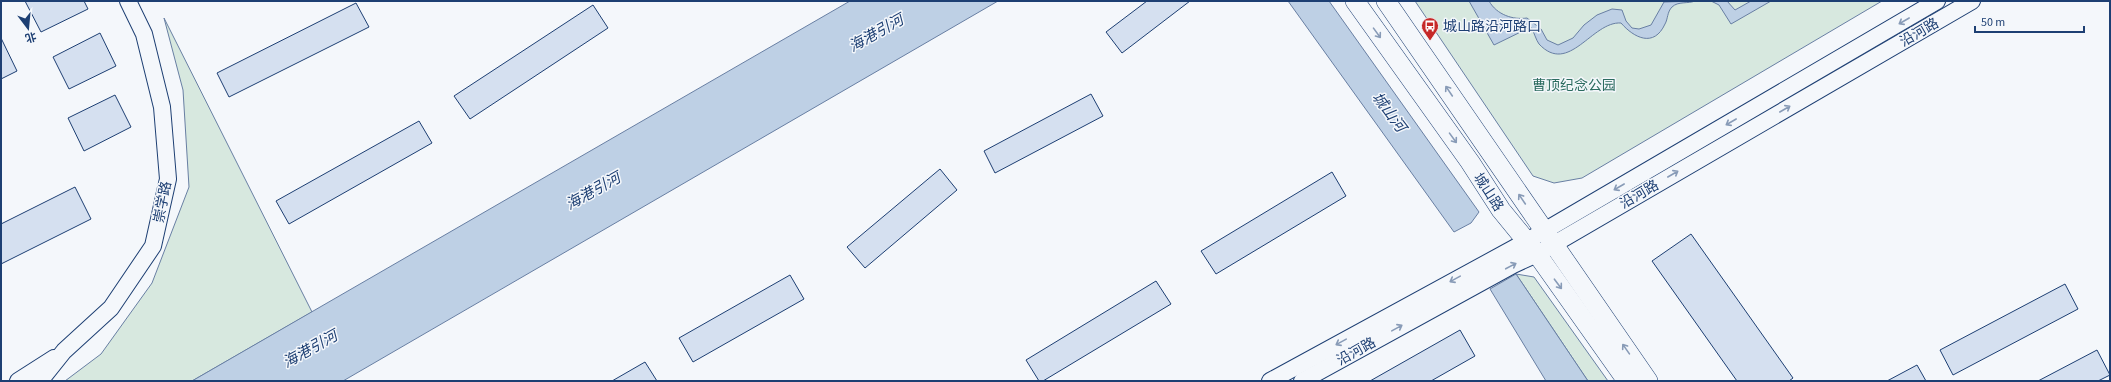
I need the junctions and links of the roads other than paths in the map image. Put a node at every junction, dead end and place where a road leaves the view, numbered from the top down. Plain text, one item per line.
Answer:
1 (128, 1) edge
2 (1355, 1) edge
3 (1386, 1) edge
4 (1937, 1) edge
5 (1972, 1) edge
6 (1548, 237) junction
7 (1532, 247) junction
8 (64, 351) junction
9 (18, 381) edge
10 (40, 381) edge
11 (1270, 381) edge
12 (1302, 381) edge
13 (1627, 381) edge
14 (1648, 381) edge

1 - 8 street, 崇学路
2 -> 7 main road, 城山路
6 -> 3 main road, 城山路
4 -> 6 street, 沿河路
6 -> 5 street, 沿河路
6 - 7 street, 沿河路
14 -> 6 main road, 城山路
7 -> 11 street, 沿河路
12 -> 7 street, 沿河路
7 -> 13 main road, 城山路
8 - 9 street, 崇学路
8 - 10 street, 崇学路

